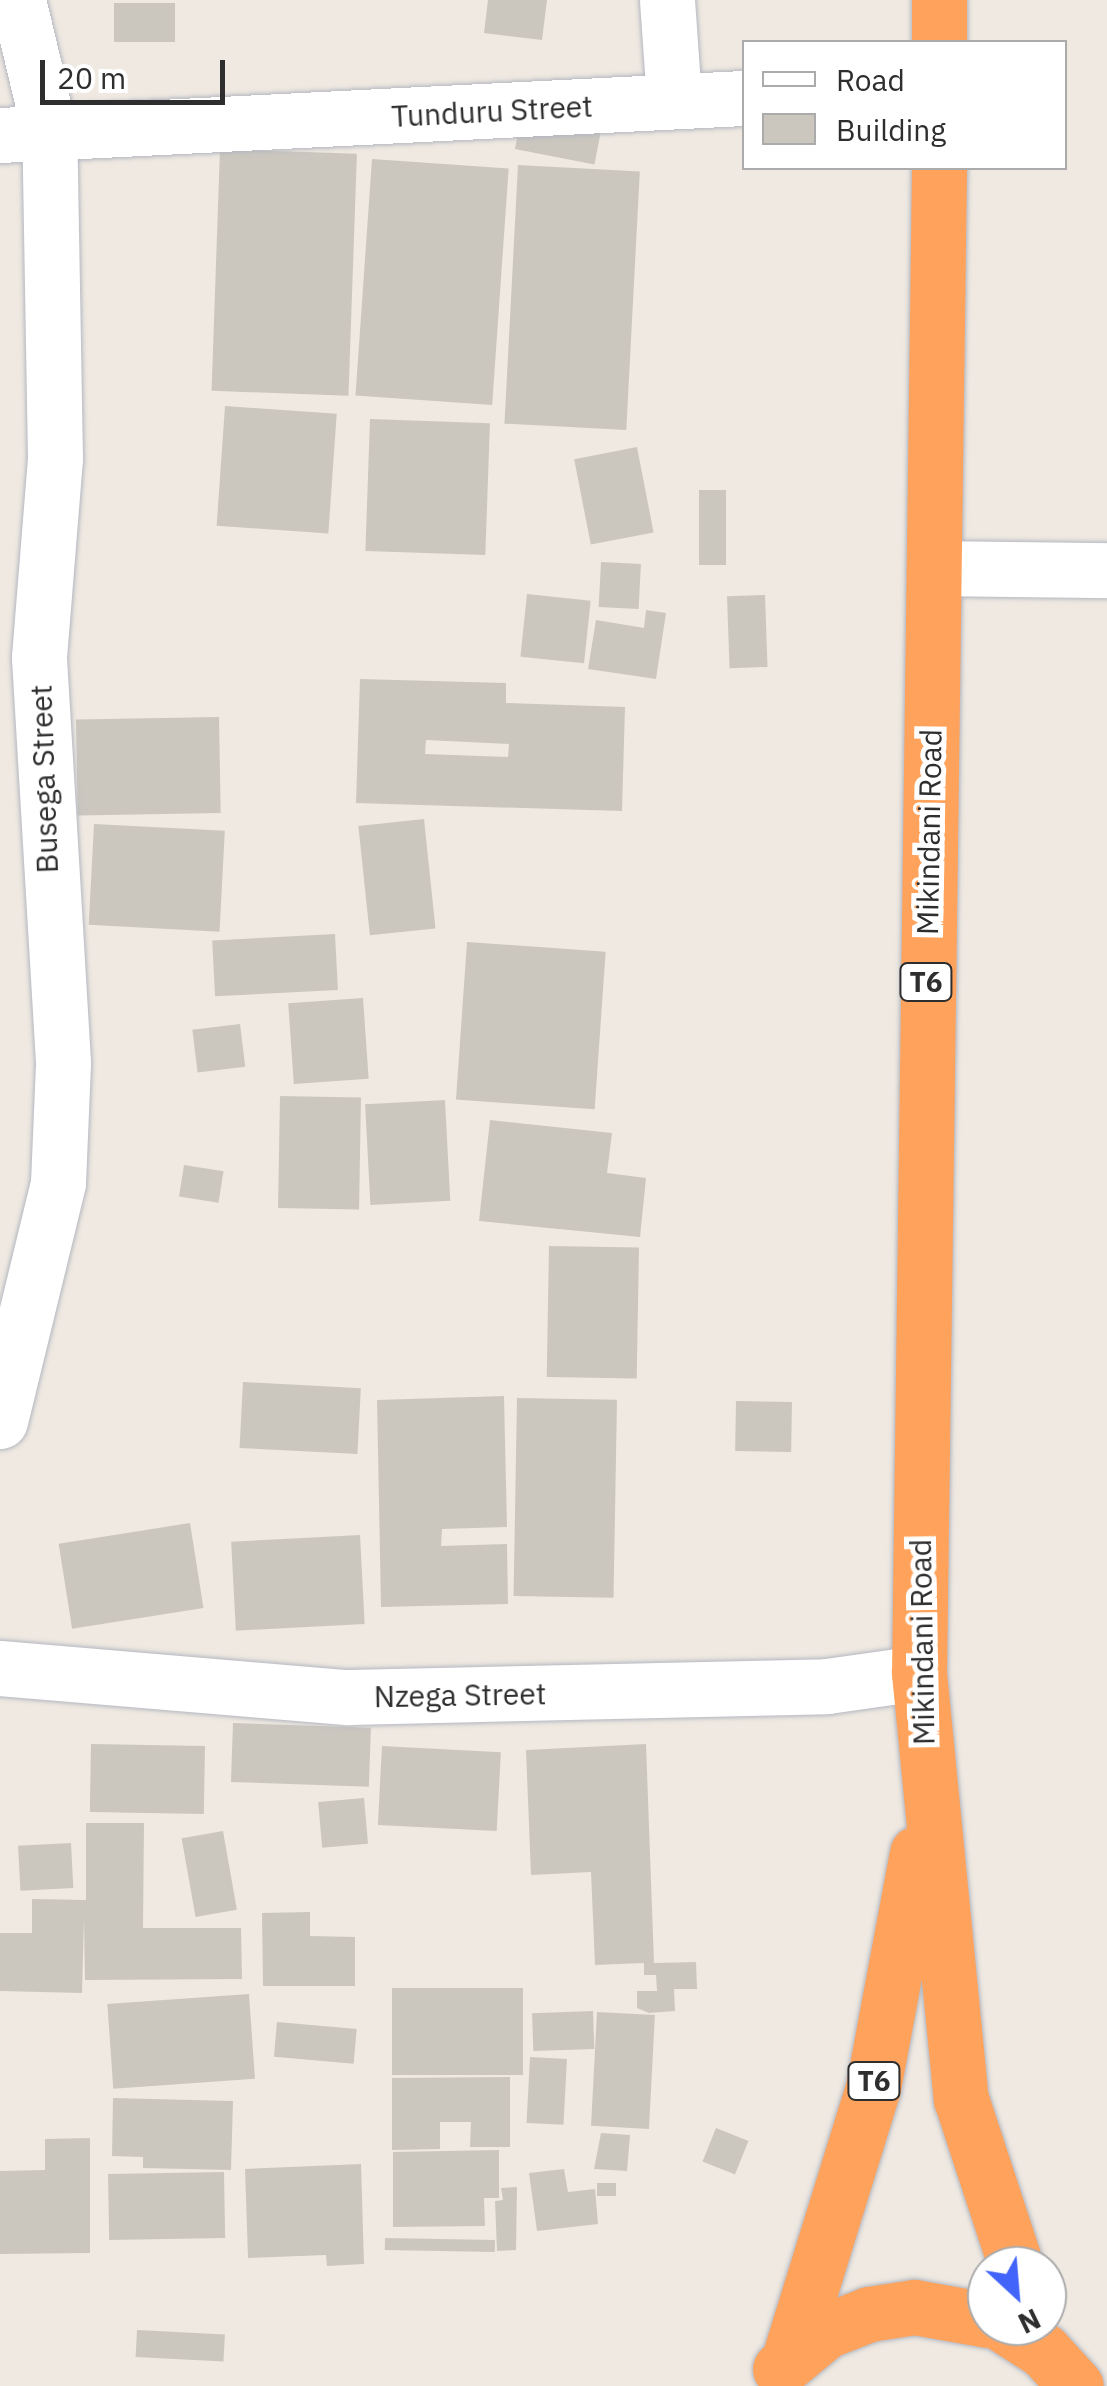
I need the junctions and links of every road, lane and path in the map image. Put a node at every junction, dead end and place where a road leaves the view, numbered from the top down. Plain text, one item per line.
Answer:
1 (18, 0) edge
2 (667, 0) edge
3 (939, 0) edge
4 (939, 40) edge
5 (742, 98) edge
6 (674, 100) junction
7 (24, 132) edge
8 (939, 170) edge
9 (936, 568) junction
10 (1107, 570) edge
11 (0, 1421) edge
12 (0, 1668) edge
13 (919, 1672) junction
14 (927, 1796) junction
15 (1009, 2246) edge
16 (967, 2316) edge
17 (1047, 2355) edge
18 (777, 2372) edge
19 (1086, 2386) edge

1 - 7 street, Busega Street
2 - 6 street
3 - 4 highway
5 - 6 street, Tunduru Street
6 - 7 street, Tunduru Street
7 - 11 street, Busega Street
8 - 9 highway, Mikindani Road / T6
9 - 10 street
9 - 13 highway, Mikindani Road / T6
12 - 13 street, Nzega Street
13 - 14 highway, Mikindani Road / T6
14 - 15 highway, Mikindani Road / T6
14 - 18 highway, Mikindani Road / T6
16 - 18 highway, T6
17 - 19 street

